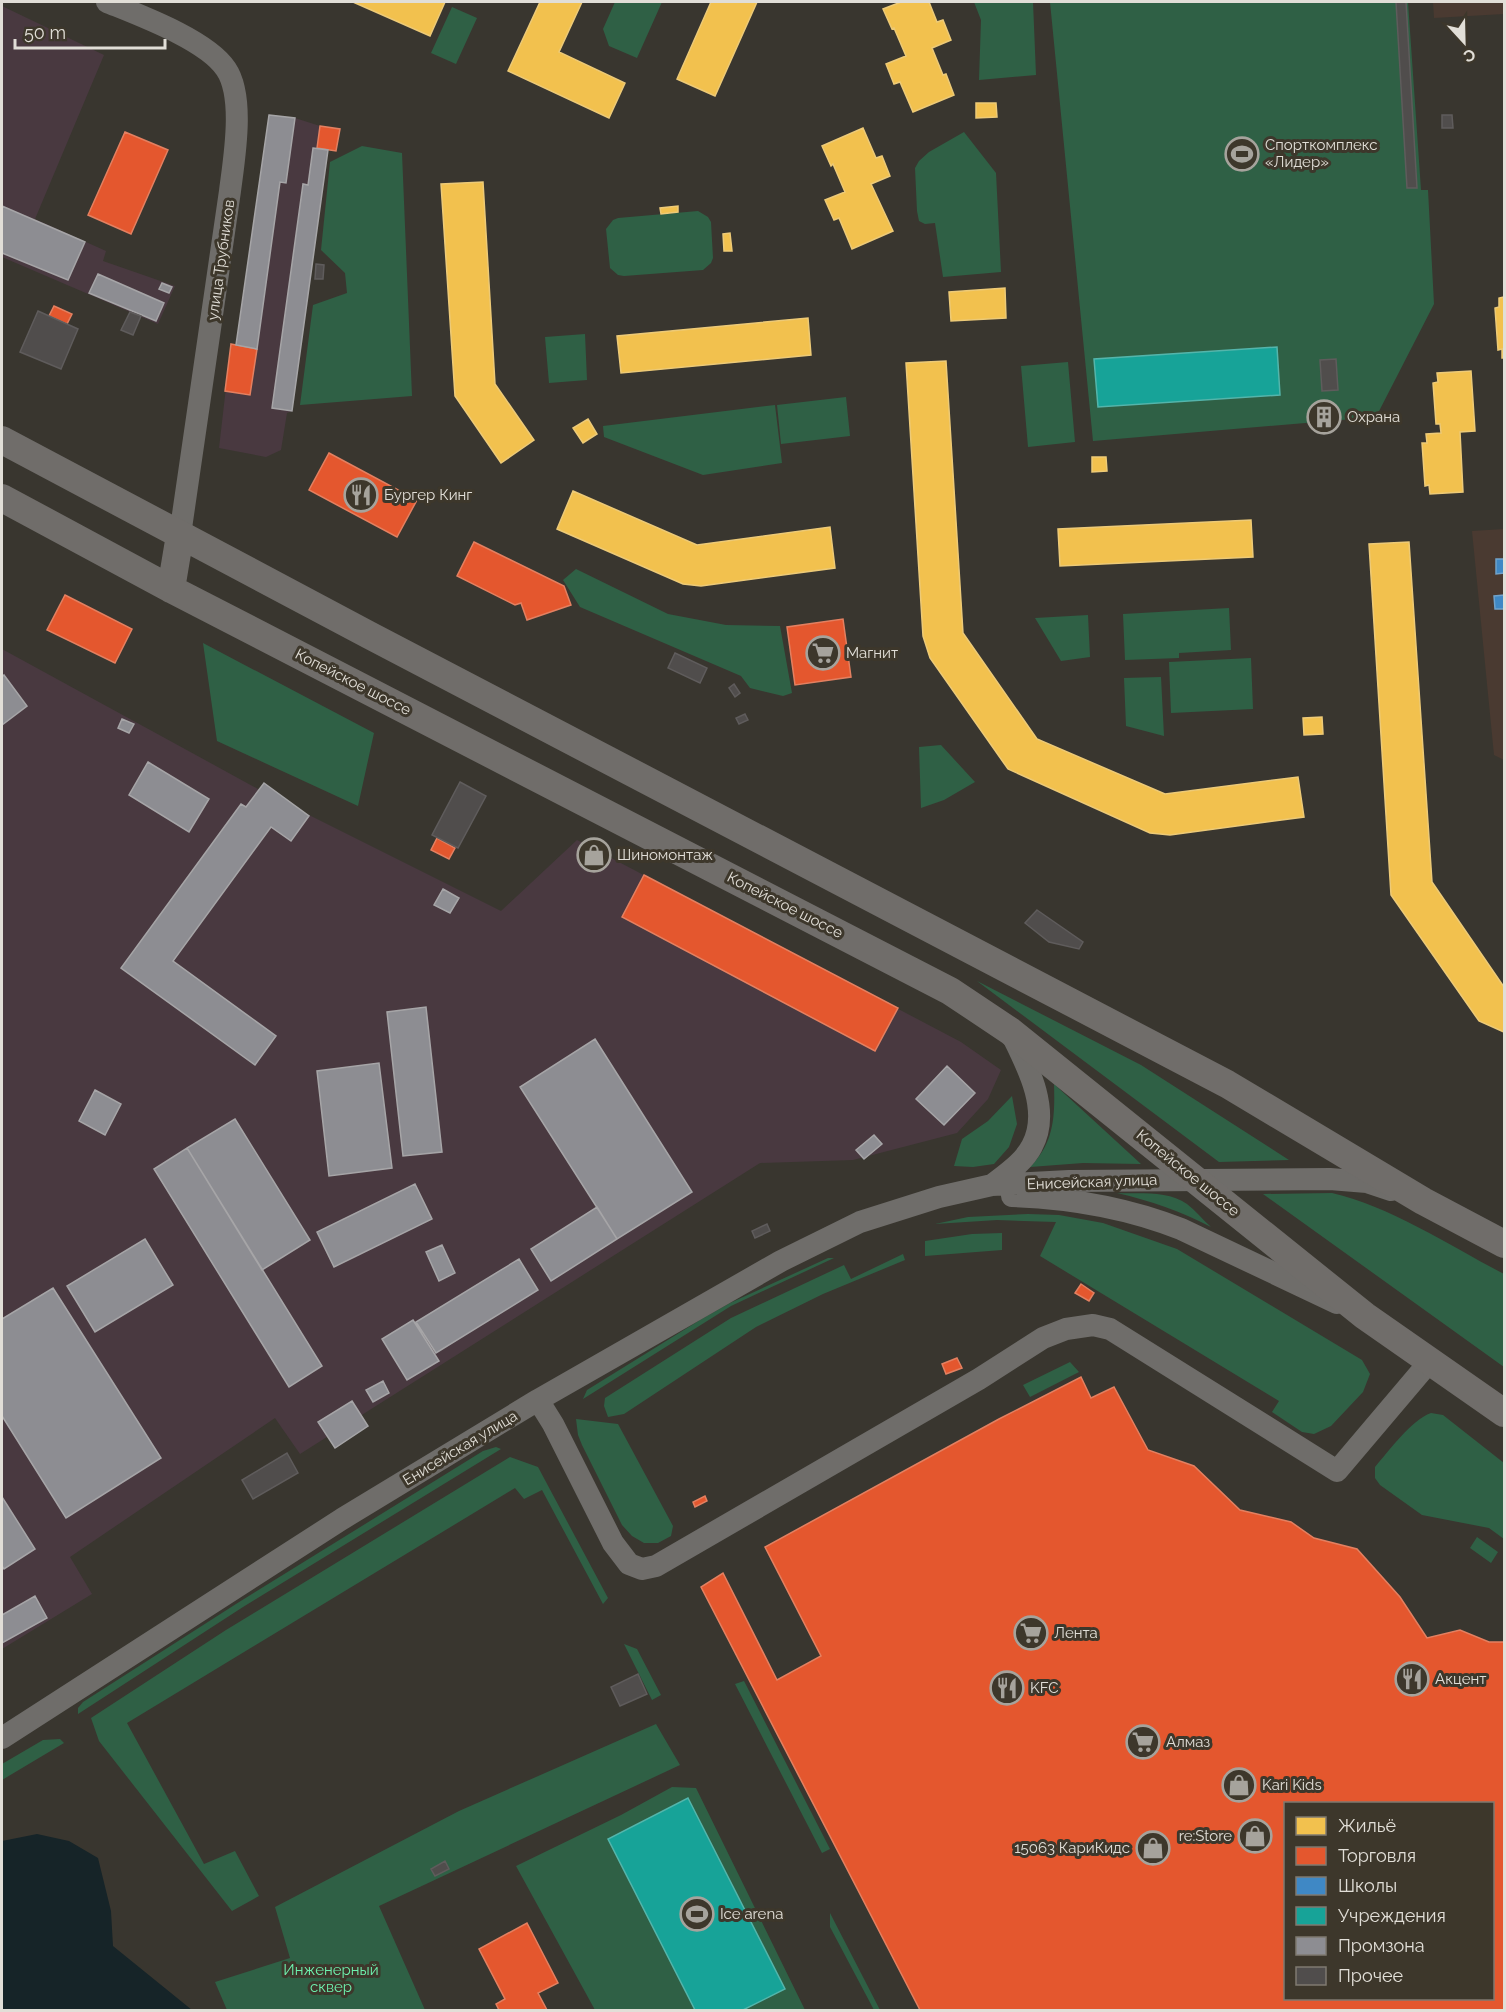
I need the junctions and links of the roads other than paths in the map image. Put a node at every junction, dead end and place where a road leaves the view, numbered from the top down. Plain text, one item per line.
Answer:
1 (107, 2) edge
2 (2, 440) edge
3 (2, 498) edge
4 (180, 535) junction
5 (171, 589) junction
6 (1010, 1031) junction
7 (1197, 1179) junction
8 (992, 1185) junction
9 (939, 1197) junction
10 (1424, 1201) junction
11 (1504, 1244) edge
12 (1365, 1316) junction
13 (1431, 1360) junction
14 (538, 1400) junction
15 (1504, 1413) edge
16 (2, 1738) edge

1 - 4 street, улица Трубников
2 - 4 main road
3 - 5 main road, Копейское шоссе
4 - 5 main road, улица Трубников
4 - 10 main road
5 - 6 main road, Копейское шоссе
6 - 7 main road, Копейское шоссе
6 - 8 street
7 - 8 street, Енисейская улица
7 - 10 street, Енисейская улица
7 - 12 main road, Копейское шоссе
8 - 9 street, Енисейская улица
9 - 12 street, Енисейская улица
9 - 14 street, Енисейская улица
10 - 11 main road
12 - 13 main road, Копейское шоссе
13 - 14 street
13 - 15 main road, Копейское шоссе
14 - 16 street, Енисейская улица

